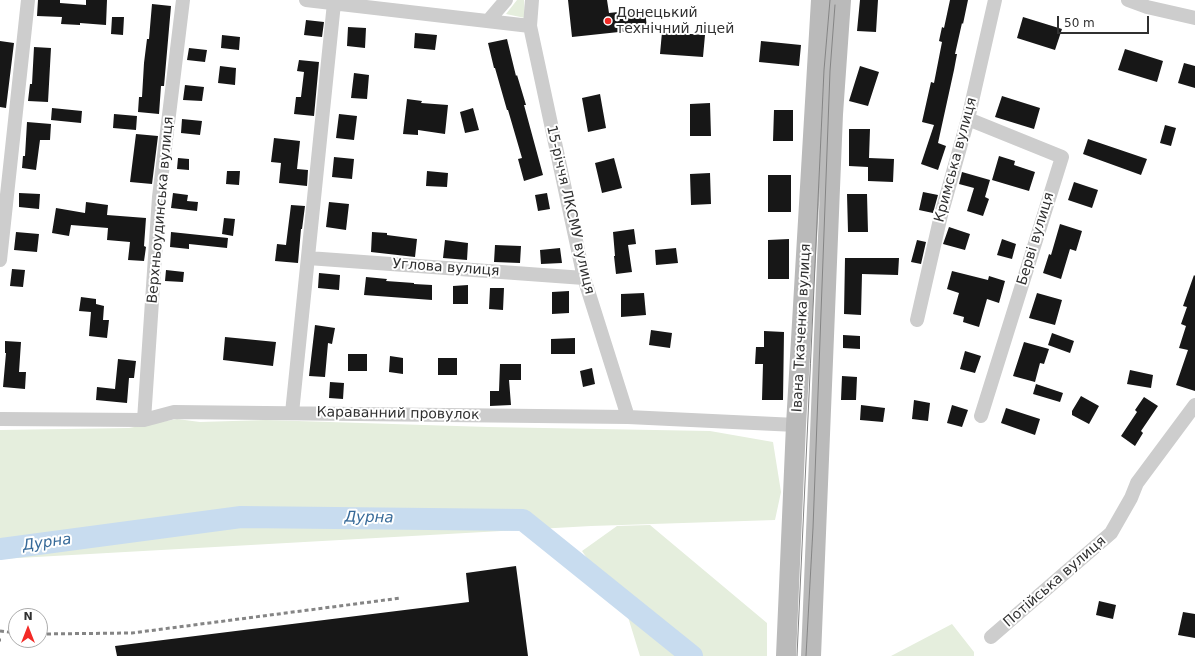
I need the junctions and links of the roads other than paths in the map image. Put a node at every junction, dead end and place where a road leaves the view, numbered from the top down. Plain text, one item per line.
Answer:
1 (28, 0) edge
2 (183, 0) edge
3 (306, 0) edge
4 (506, 0) edge
5 (532, 0) edge
6 (821, 0) edge
7 (841, 0) edge
8 (995, 0) edge
9 (1128, 0) edge
10 (334, 3) junction
11 (1148, 3) edge
12 (1195, 18) edge
13 (488, 21) junction
14 (530, 26) junction
15 (968, 119) junction
16 (308, 258) junction
17 (0, 260) edge
18 (584, 278) junction
19 (917, 320) dead end
20 (1195, 405) edge
21 (292, 413) junction
22 (980, 416) dead end
23 (628, 417) junction
24 (0, 419) edge
25 (144, 420) junction
26 (796, 425) junction
27 (991, 636) dead end
28 (786, 656) edge
29 (811, 656) edge

1 - 17 street
2 - 25 street, Верхньоудинська вулиця
3 - 10 street
4 - 13 street
5 - 14 street, 15-річчя ЛКСМУ вулиця
6 - 26 main road, Івана Ткаченка вулиця
7 - 29 main road, Івана Ткаченка вулиця
8 - 15 street, Кримська вулиця
9 - 11 street
10 - 13 street
10 - 16 street
11 - 12 street
13 - 14 street
14 - 18 street, 15-річчя ЛКСМУ вулиця
15 - 19 street, Кримська вулиця
15 - 22 street, Берві вулиця
16 - 18 street, Углова вулиця
16 - 21 street
18 - 23 street, 15-річчя ЛКСМУ вулиця
20 - 27 street, Потійська вулиця
21 - 23 street, Караванний провулок
21 - 25 street, Караванний провулок
23 - 26 street, Караванний провулок
24 - 25 street, Караванний провулок
26 - 28 main road, Івана Ткаченка вулиця

